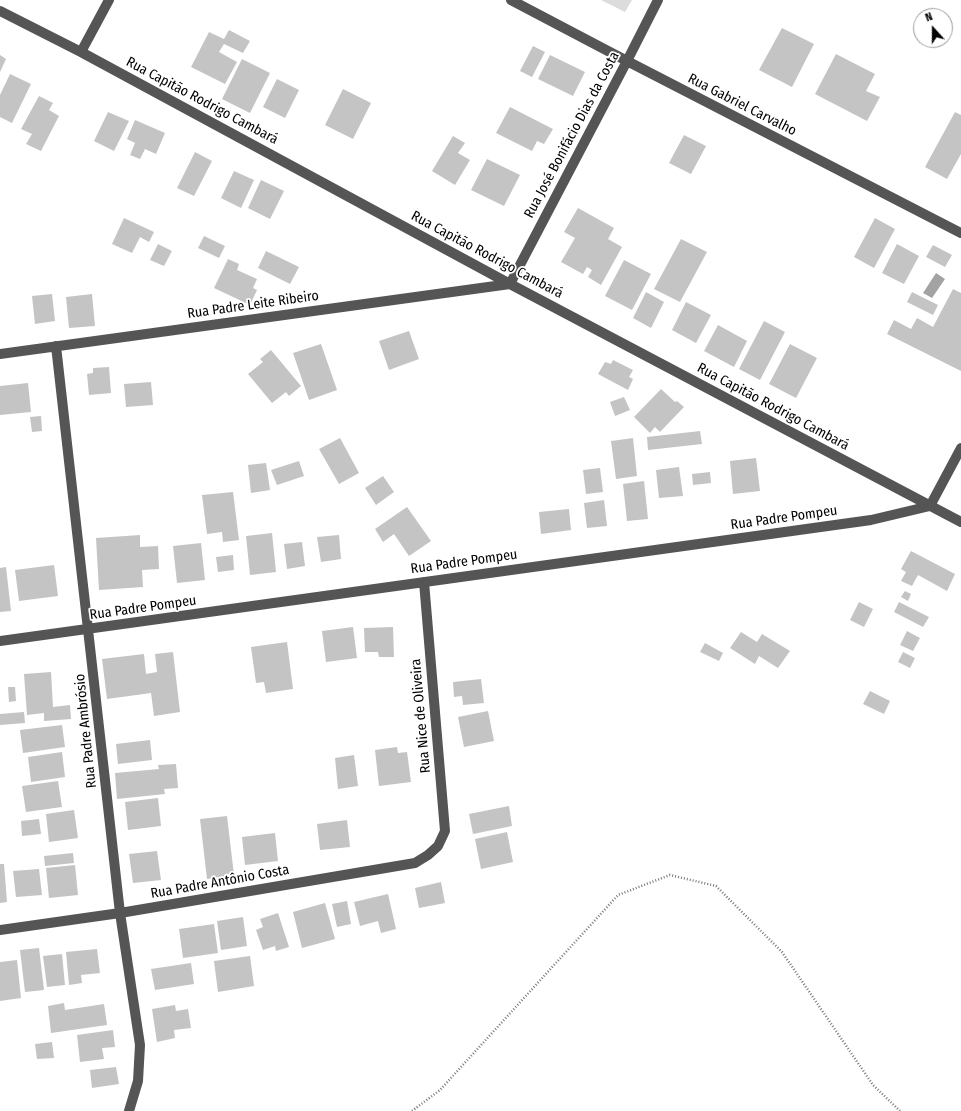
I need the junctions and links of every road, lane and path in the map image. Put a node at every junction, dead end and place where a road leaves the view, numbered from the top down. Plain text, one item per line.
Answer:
1 (109, 0) edge
2 (511, 0) edge
3 (658, 0) edge
4 (0, 11) edge
5 (81, 52) junction
6 (627, 61) junction
7 (961, 233) edge
8 (510, 284) junction
9 (56, 346) junction
10 (0, 354) edge
11 (961, 448) edge
12 (930, 506) junction
13 (961, 522) edge
14 (424, 582) junction
15 (89, 630) junction
16 (0, 642) edge
17 (438, 846) joint
18 (120, 914) junction
19 (0, 930) edge
20 (129, 1111) edge
21 (412, 1111) edge
22 (900, 1111) edge

1 - 5 street
2 - 6 street, Rua Gabriel Carvalho
3 - 6 street, Rua José Bonifácio Dias da Costa
4 - 5 street, Rua Capitão Rodrigo Cambará
5 - 8 street, Rua Capitão Rodrigo Cambará
6 - 7 street, Rua Gabriel Carvalho
6 - 8 street, Rua José Bonifácio Dias da Costa
8 - 9 street, Rua Padre Leite Ribeiro
8 - 12 street, Rua Capitão Rodrigo Cambará
9 - 10 street, Rua Padre Leite Ribeiro
9 - 15 street, Rua Padre Ambrósio
11 - 12 street
12 - 13 street, Rua Capitão Rodrigo Cambará
12 - 14 street, Rua Padre Pompeu
14 - 15 street, Rua Padre Pompeu
14 - 17 street, Rua Nice de Oliveira
15 - 16 street, Rua Padre Pompeu
15 - 18 street, Rua Padre Ambrósio
17 - 18 street, Rua Padre Antônio Costa
18 - 19 street, Rua Padre Antônio Costa
18 - 20 street, Rua Padre Ambrósio
21 - 22 path

